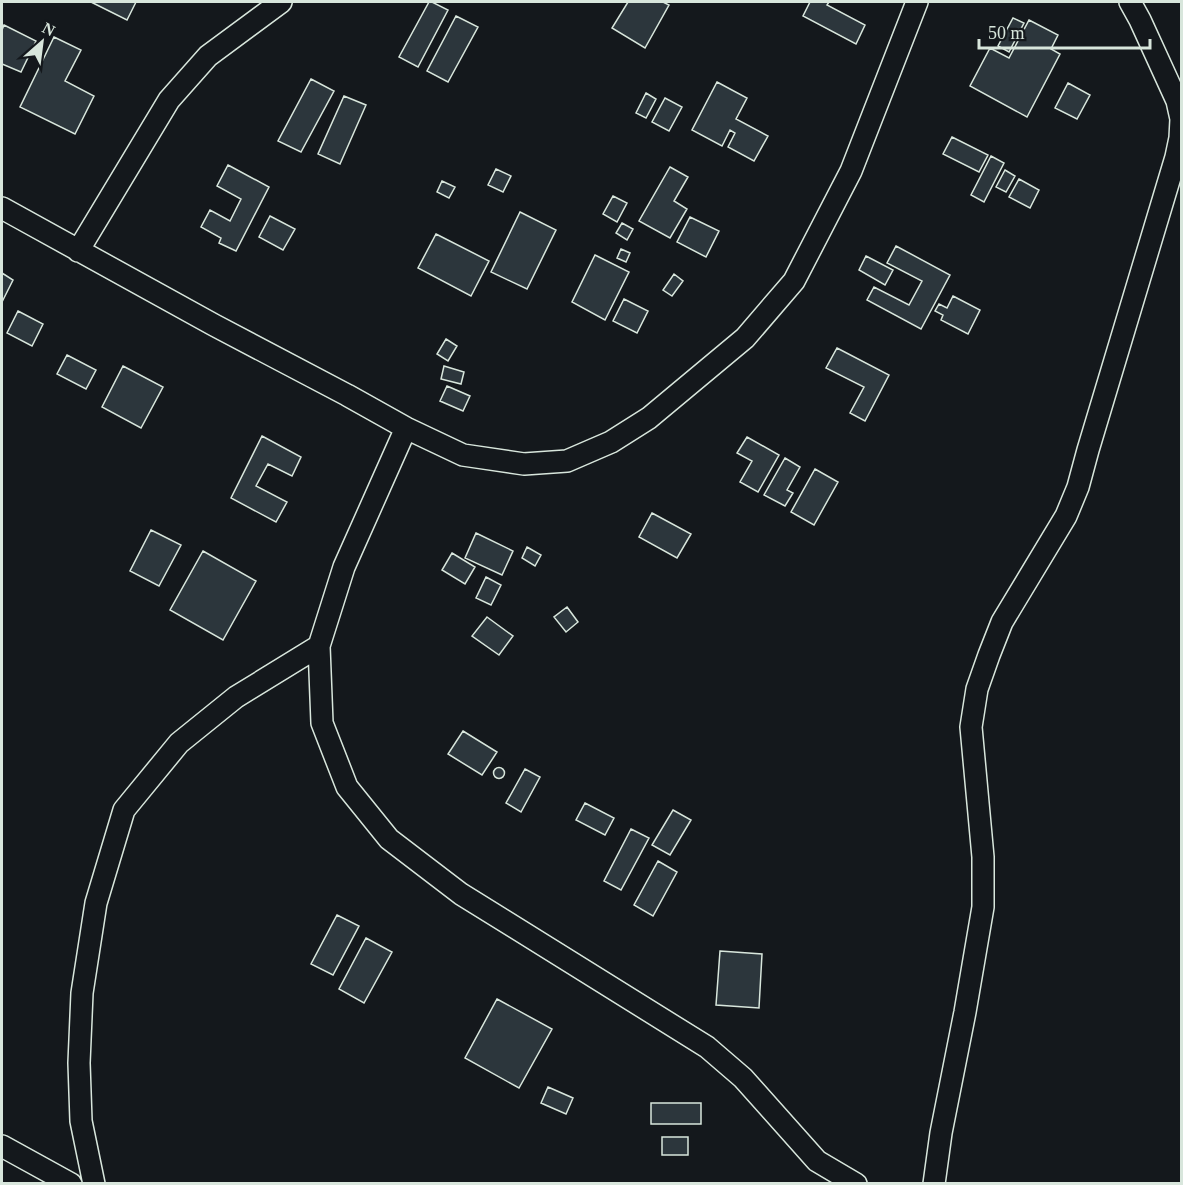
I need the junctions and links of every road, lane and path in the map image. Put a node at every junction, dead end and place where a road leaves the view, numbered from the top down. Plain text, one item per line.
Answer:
1 (281, 2) edge
2 (917, 2) edge
3 (1130, 2) edge
4 (2, 208) edge
5 (78, 251) junction
6 (406, 428) junction
7 (319, 646) junction
8 (2, 1146) edge
9 (71, 1184) edge
10 (94, 1184) edge
11 (856, 1184) edge
12 (934, 1184) edge

1 - 5 street
2 - 6 street
3 - 12 street
4 - 5 street
5 - 6 street
6 - 7 street
7 - 10 street
7 - 11 street
8 - 9 street

